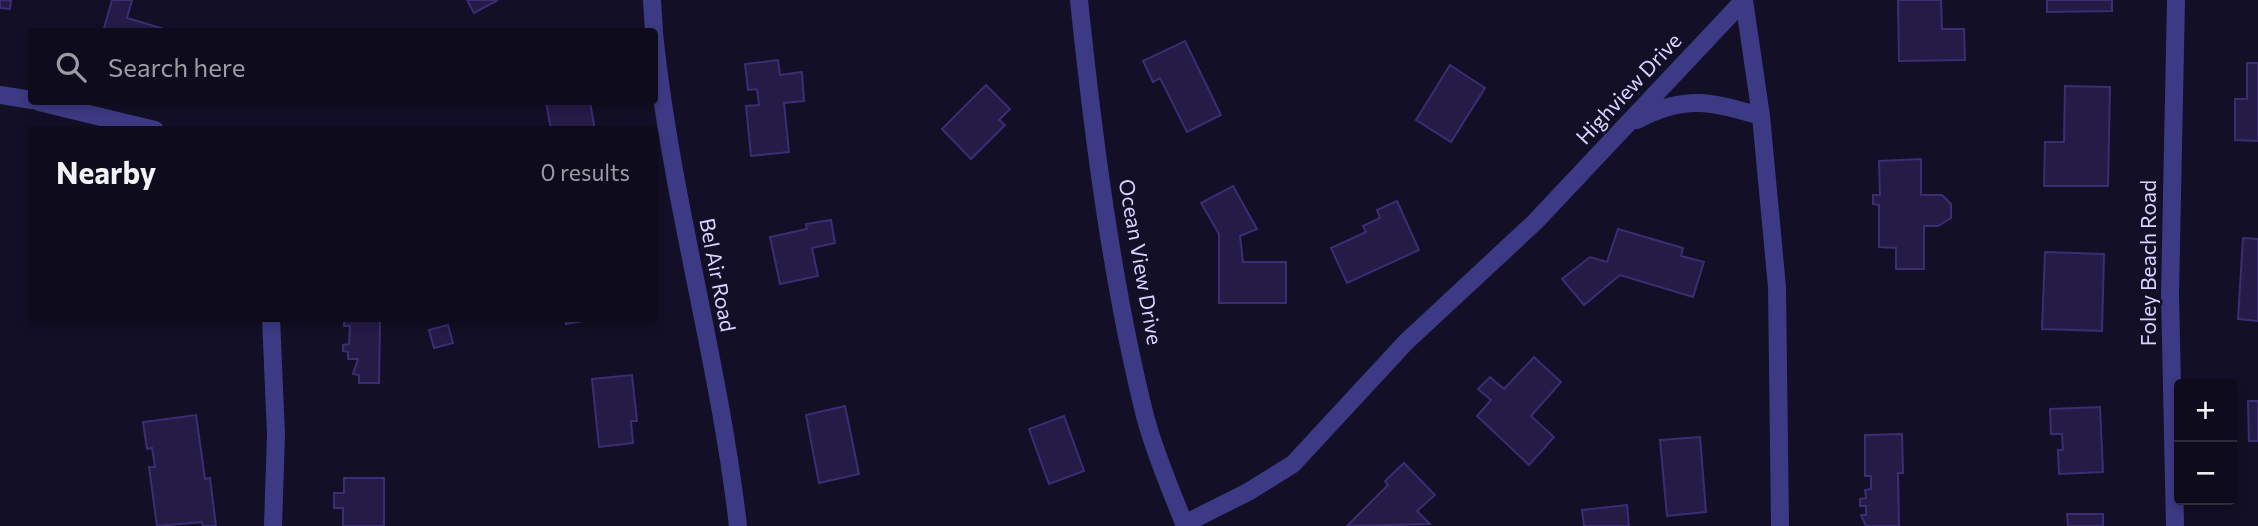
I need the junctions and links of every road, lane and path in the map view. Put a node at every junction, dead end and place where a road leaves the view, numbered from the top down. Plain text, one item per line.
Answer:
1 (652, 0) edge
2 (1079, 0) edge
3 (2176, 0) edge
4 (654, 28) edge
5 (658, 64) edge
6 (0, 94) edge
7 (28, 99) edge
8 (51, 105) edge
9 (1761, 116) junction
10 (138, 126) edge
11 (1625, 127) junction
12 (271, 322) edge
13 (1185, 525) edge
14 (273, 526) edge
15 (738, 526) edge
16 (1780, 526) edge
17 (2175, 526) edge

1 - 4 street, Bel Air Road
2 - 13 street, Ocean View Drive
3 - 17 street, Foley Beach Road
5 - 15 street, Bel Air Road
6 - 7 street
8 - 10 street
9 - 11 street
9 - 11 street, Highview Drive
9 - 16 street, Highview Drive
11 - 13 street, Highview Drive
12 - 14 street

